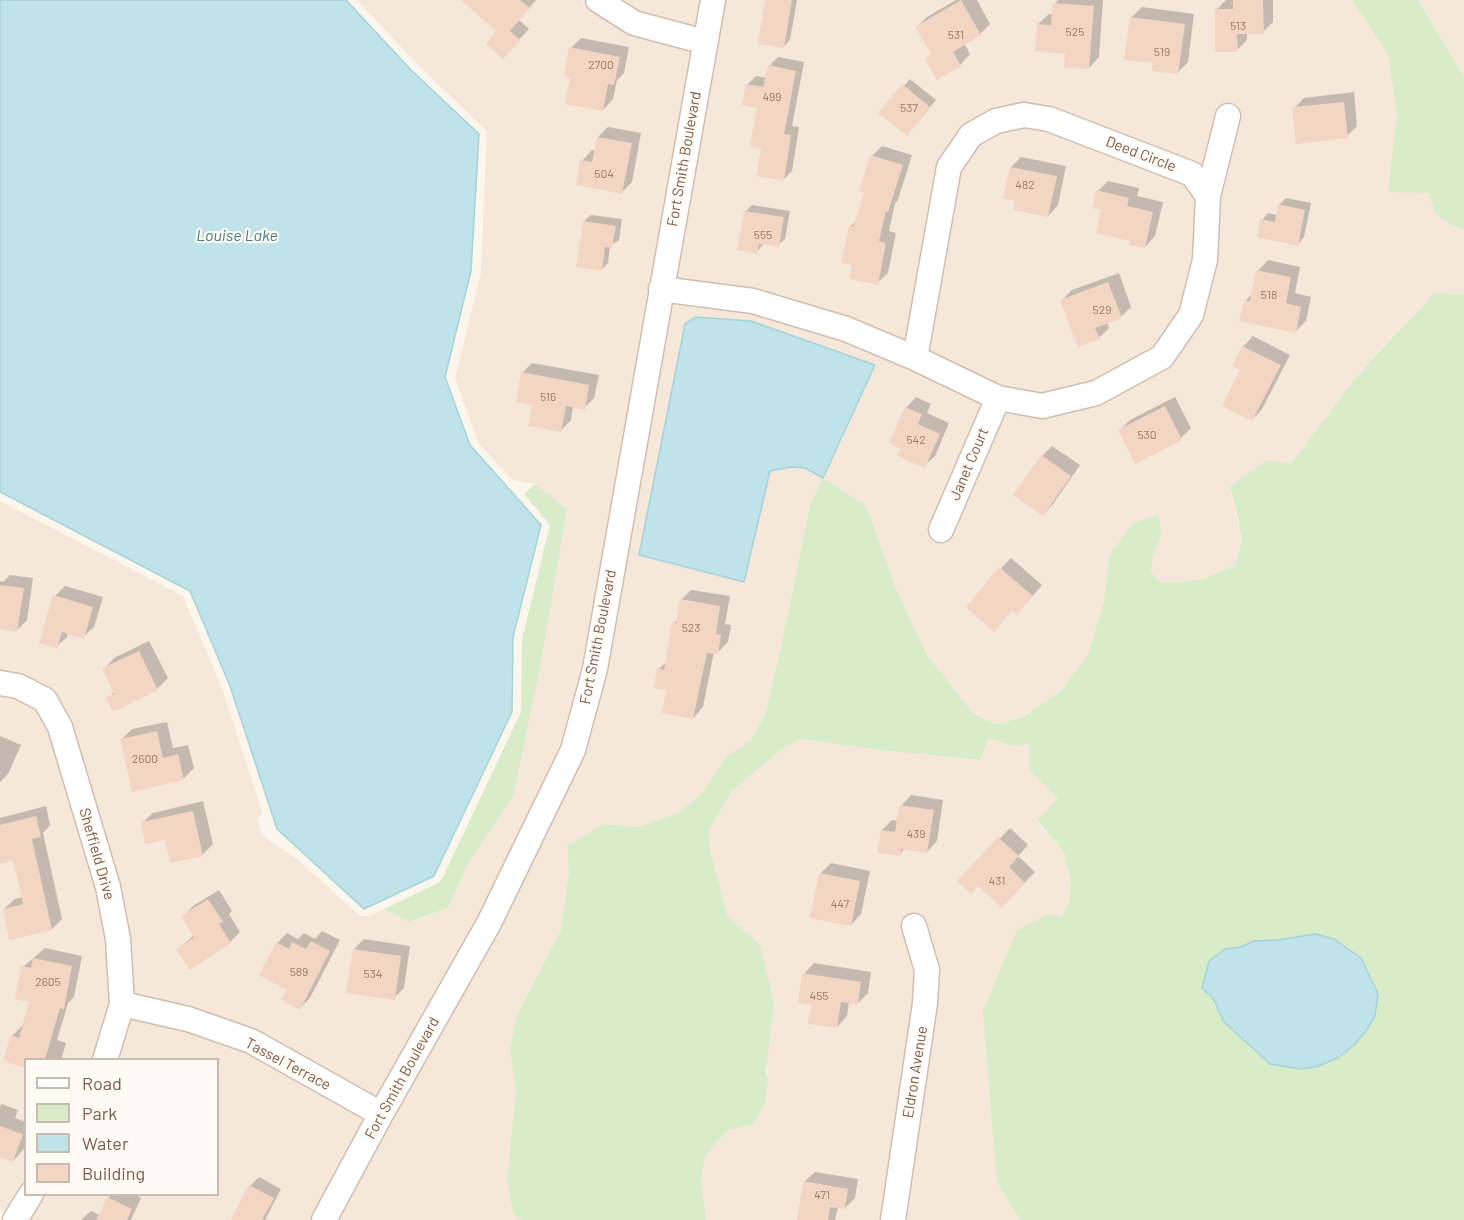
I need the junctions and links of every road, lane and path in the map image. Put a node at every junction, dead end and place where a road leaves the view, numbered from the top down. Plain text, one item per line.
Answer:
1 (598, 0) edge
2 (713, 0) edge
3 (705, 42) junction
4 (1228, 116) dead end
5 (1208, 196) junction
6 (661, 289) junction
7 (915, 358) junction
8 (998, 398) junction
9 (941, 530) dead end
10 (0, 683) edge
11 (914, 926) dead end
12 (122, 1004) junction
13 (105, 1058) edge
14 (381, 1114) junction
15 (30, 1196) edge
16 (15, 1220) edge
17 (324, 1220) edge
18 (893, 1220) edge

1 - 3 street
2 - 3 street, Fort Smith Boulevard
3 - 6 street, Fort Smith Boulevard
4 - 5 street
5 - 7 street, Deed Circle
5 - 8 street
6 - 7 street
6 - 14 street, Fort Smith Boulevard
7 - 8 street
8 - 9 street, Janet Court
10 - 12 street, Sheffield Drive
11 - 18 street, Eldron Avenue
12 - 13 street, Sheffield Drive
12 - 14 street, Tassel Terrace
14 - 17 street, Fort Smith Boulevard
15 - 16 street

